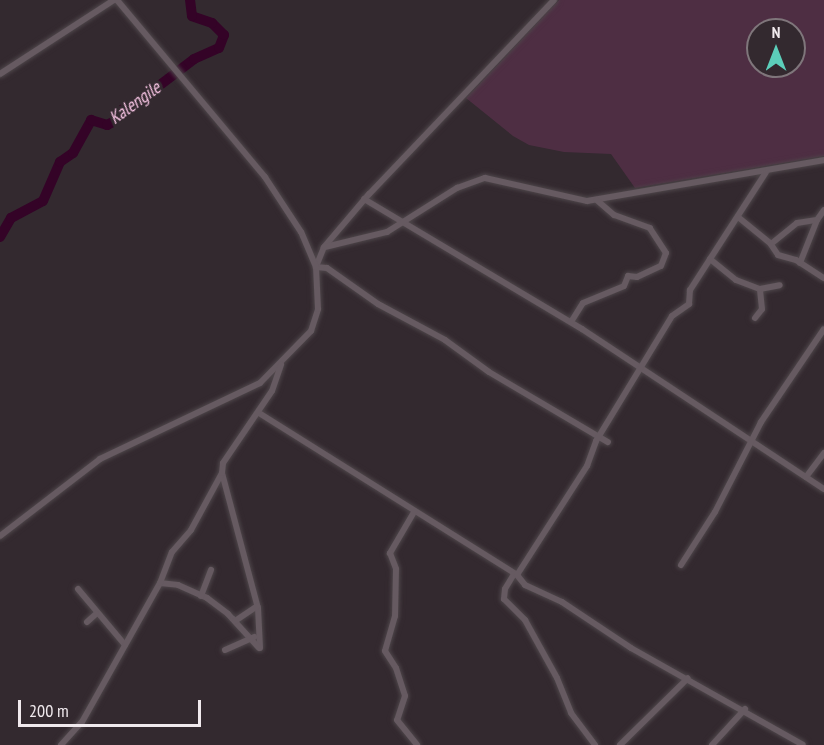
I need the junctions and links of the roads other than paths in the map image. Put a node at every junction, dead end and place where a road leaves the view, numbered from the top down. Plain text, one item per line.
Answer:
1 (116, 0) edge
2 (554, 0) edge
3 (0, 74) edge
4 (824, 160) edge
5 (766, 172) junction
6 (364, 200) junction
7 (597, 200) junction
8 (824, 210) edge
9 (738, 217) junction
10 (817, 220) junction
11 (404, 222) junction
12 (771, 244) junction
13 (324, 247) junction
14 (710, 259) junction
15 (800, 263) junction
16 (316, 267) junction
17 (824, 278) edge
18 (780, 285) dead end
19 (760, 289) junction
20 (755, 318) dead end
21 (571, 322) junction
22 (824, 329) edge
23 (281, 365) junction
24 (641, 366) junction
25 (258, 413) junction
26 (599, 437) junction
27 (753, 440) junction
28 (608, 442) dead end
29 (824, 453) edge
30 (222, 473) junction
31 (807, 477) junction
32 (824, 489) edge
33 (414, 512) junction
34 (0, 536) edge
35 (681, 565) dead end
36 (211, 570) dead end
37 (516, 574) junction
38 (160, 583) junction
39 (78, 589) dead end
40 (201, 596) junction
41 (257, 606) junction
42 (96, 614) junction
43 (228, 614) junction
44 (87, 622) dead end
45 (261, 634) junction
46 (252, 638) junction
47 (125, 645) junction
48 (225, 650) dead end
49 (688, 678) junction
50 (745, 709) junction
51 (799, 744) edge
52 (61, 745) edge
53 (417, 745) edge
54 (595, 745) edge
55 (620, 745) edge
56 (712, 745) edge

1 - 3 street
1 - 16 street
2 - 6 street
4 - 5 street
5 - 7 street
5 - 9 street
6 - 11 street
6 - 13 street
7 - 11 street
7 - 21 street
8 - 10 street
9 - 12 street
9 - 14 street
10 - 12 street
10 - 15 street
11 - 13 street
11 - 21 street
12 - 15 street
13 - 16 street
14 - 19 street
14 - 24 street
15 - 17 street
16 - 23 street
16 - 26 street
18 - 19 street
19 - 20 street
21 - 24 street
22 - 27 street
23 - 25 street
23 - 34 street
24 - 26 street
24 - 27 street
25 - 30 street
25 - 33 street
26 - 28 street
26 - 37 street
27 - 31 street
27 - 35 street
29 - 31 street
30 - 38 street
30 - 41 street
31 - 32 street
33 - 37 street
33 - 53 street
36 - 40 street
37 - 49 street
37 - 54 street
38 - 40 street
38 - 47 street
39 - 42 street
40 - 43 street
41 - 43 street
41 - 45 street
42 - 44 street
42 - 47 street
43 - 46 street
45 - 46 street
45 - 46 street
46 - 48 street
47 - 52 street
49 - 50 street
49 - 55 street
50 - 51 street
50 - 56 street

